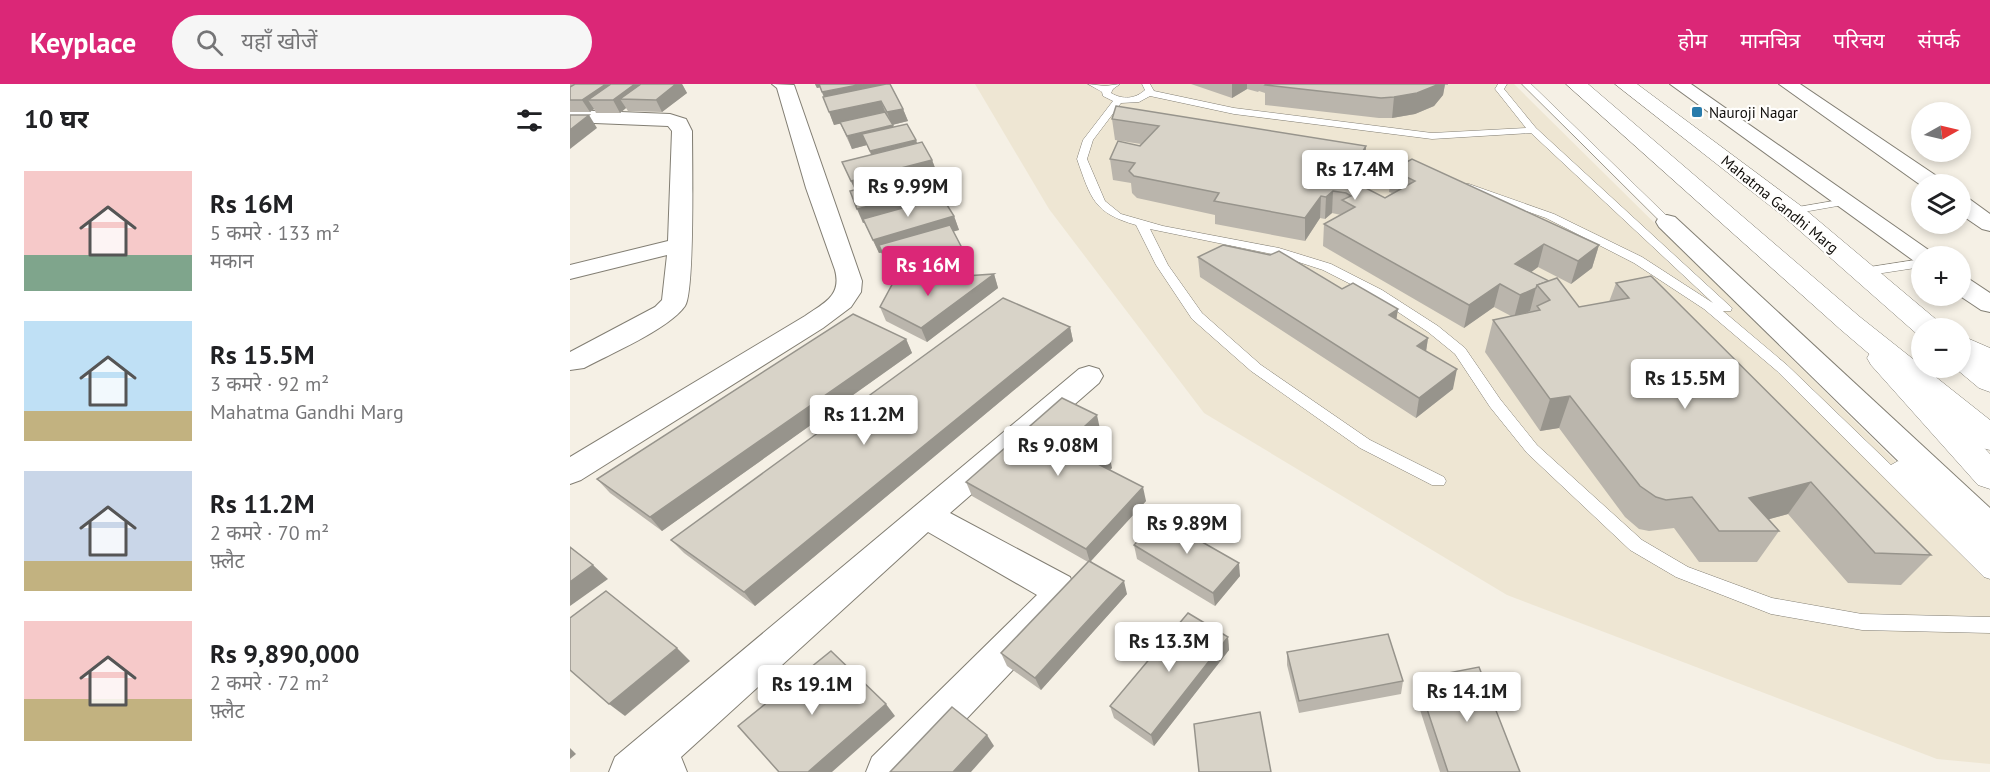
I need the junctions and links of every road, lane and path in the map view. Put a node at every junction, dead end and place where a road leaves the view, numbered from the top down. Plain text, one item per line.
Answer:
1 (781, 84) edge
2 (1092, 84) edge
3 (1116, 84) edge
4 (1503, 84) edge
5 (1526, 84) edge
6 (1576, 84) edge
7 (1625, 84) edge
8 (1679, 84) edge
9 (1788, 84) edge
10 (1147, 88) edge
11 (1106, 90) junction
12 (1119, 100) junction
13 (570, 116) edge
14 (1533, 130) junction
15 (1327, 159) edge
16 (1918, 174) edge
17 (1421, 176) edge
18 (1454, 183) edge
19 (1845, 202) junction
20 (1792, 210) junction
21 (1971, 211) edge
22 (1667, 222) joint
23 (1141, 223) junction
24 (1990, 224) edge
25 (680, 245) junction
26 (1911, 248) edge
27 (1911, 265) edge
28 (570, 272) edge
29 (1863, 272) junction
30 (1971, 291) edge
31 (1990, 304) edge
32 (1918, 318) edge
33 (1850, 323) junction
34 (1971, 350) edge
35 (1990, 361) edge
36 (574, 362) dead end
37 (1971, 365) edge
38 (1089, 376) dead end
39 (1990, 381) edge
40 (1990, 438) edge
41 (570, 472) edge
42 (1990, 476) edge
43 (1438, 481) dead end
44 (925, 515) junction
45 (1990, 529) edge
46 (1990, 553) edge
47 (1990, 572) edge
48 (1990, 625) edge
49 (650, 766) edge
50 (887, 772) edge

1 - 41 street
2 - 11 lane
3 - 11 lane
4 - 14 lane
5 - 22 lane
6 - 33 main road
7 - 20 main road, Mahatma Gandhi Marg
8 - 19 street
9 - 16 street
10 - 12 lane
10 - 14 lane
11 - 12 lane
12 - 23 lane
13 - 25 street
14 - 46 lane
15 - 17 lane
18 - 47 lane
19 - 20 lane
19 - 26 street
20 - 29 main road, Mahatma Gandhi Marg
21 - 24 street
22 - 45 street
23 - 43 lane
23 - 48 lane
25 - 28 street
25 - 36 street
27 - 29 lane
29 - 32 main road, Mahatma Gandhi Marg
30 - 31 street
33 - 40 main road
33 - 42 main road
34 - 35 main road
37 - 39 main road
38 - 44 street
44 - 49 street
44 - 50 street

